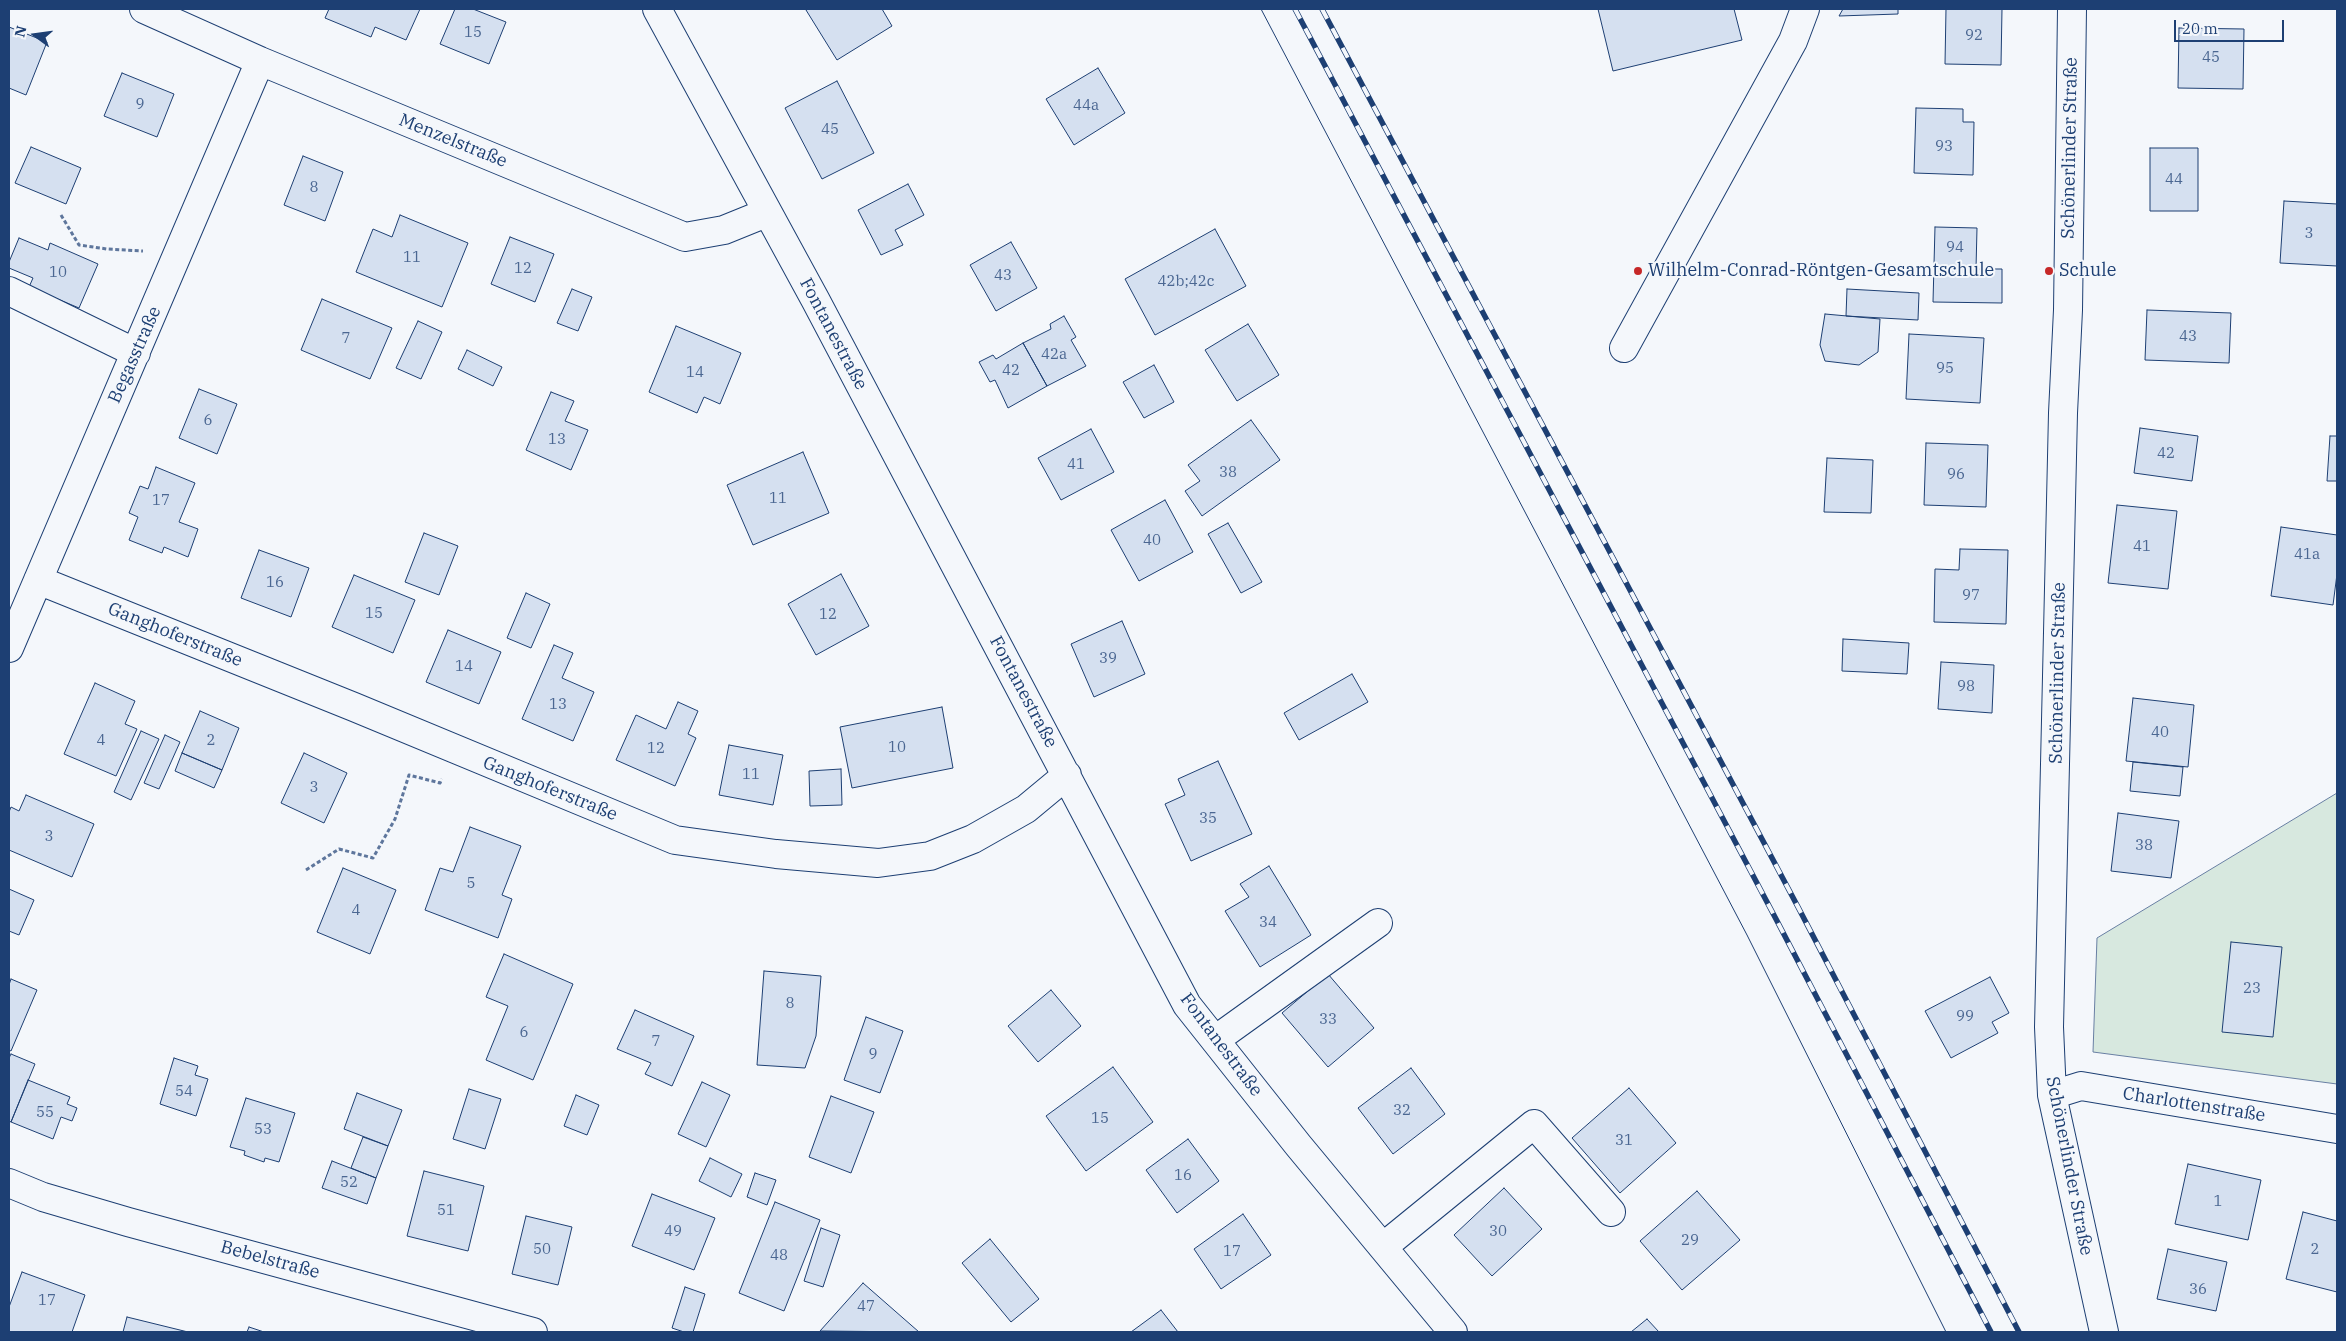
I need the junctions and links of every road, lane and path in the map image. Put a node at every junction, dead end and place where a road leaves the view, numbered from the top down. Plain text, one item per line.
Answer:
1 (144, 9) edge
2 (657, 9) edge
3 (1805, 9) edge
4 (2072, 9) edge
5 (260, 61) junction
6 (766, 213) junction
7 (61, 215) dead end
8 (177, 258) junction
9 (9, 291) edge
10 (1624, 348) dead end
11 (136, 353) junction
12 (38, 580) junction
13 (9, 648) edge
14 (450, 747) junction
15 (1067, 775) junction
16 (306, 870) dead end
17 (1378, 923) dead end
18 (1215, 1040) junction
19 (2052, 1095) junction
20 (2337, 1128) edge
21 (9, 1183) edge
22 (1611, 1212) dead end
23 (1383, 1248) junction
24 (525, 1331) edge
25 (1453, 1332) edge
26 (2104, 1332) edge

1 - 5 street, Menzelstraße
2 - 6 street, Fontanestraße
3 - 10 street
4 - 19 street, Schönerlinder Straße
5 - 6 street, Menzelstraße
5 - 8 street, Begasstraße
6 - 15 street, Fontanestraße
7 - 8 path
8 - 11 street, Begasstraße
9 - 11 street
11 - 12 street, Begasstraße
12 - 13 street, Begasstraße
12 - 14 street, Ganghoferstraße
14 - 15 street, Ganghoferstraße
14 - 16 path
15 - 18 street, Fontanestraße
17 - 18 street
18 - 23 street, Fontanestraße
19 - 20 street, Charlottenstraße
19 - 26 street, Schönerlinder Straße
21 - 24 street, Bebelstraße
22 - 23 street
23 - 25 street, Fontanestraße

